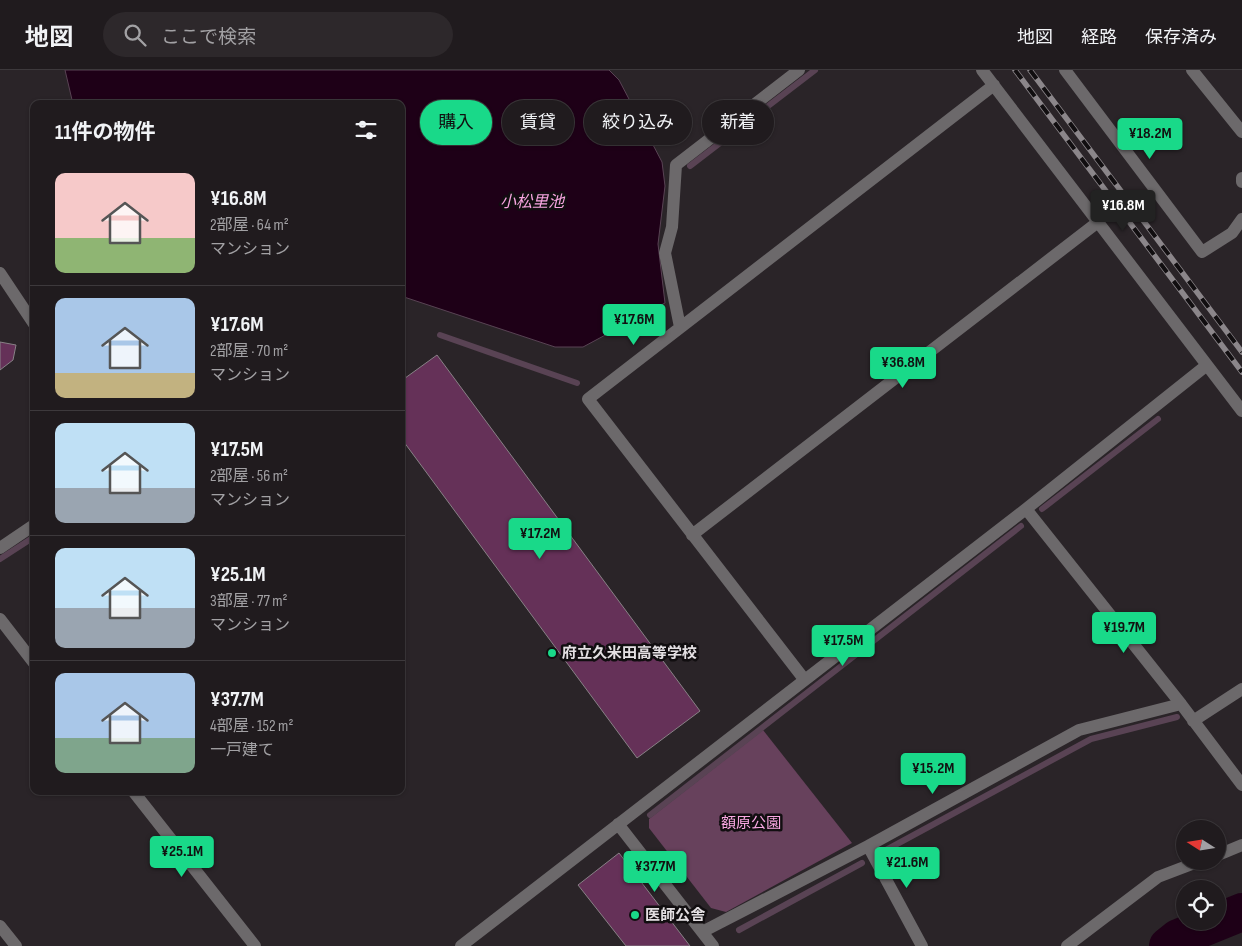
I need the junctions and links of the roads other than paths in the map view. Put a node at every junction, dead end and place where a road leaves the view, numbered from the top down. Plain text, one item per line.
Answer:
1 (799, 70) edge
2 (982, 70) edge
3 (1065, 70) edge
4 (1192, 70) edge
5 (994, 85) junction
6 (1242, 132) edge
7 (1242, 178) edge
8 (1242, 182) edge
9 (1242, 219) edge
10 (1098, 222) junction
11 (0, 273) edge
12 (30, 318) edge
13 (680, 327) junction
14 (1207, 365) junction
15 (1242, 411) edge
16 (1026, 509) junction
17 (30, 528) edge
18 (692, 535) junction
19 (0, 548) edge
20 (0, 619) edge
21 (30, 658) edge
22 (804, 679) junction
23 (1242, 689) edge
24 (1180, 704) junction
25 (1194, 721) junction
26 (1242, 785) edge
27 (135, 795) edge
28 (618, 824) junction
29 (1242, 845) edge
30 (868, 846) junction
31 (1226, 851) edge
32 (1176, 870) edge
33 (0, 926) edge
34 (702, 932) junction
35 (16, 946) edge
36 (255, 946) edge
37 (461, 946) edge
38 (713, 946) edge
39 (922, 946) edge
40 (1067, 946) edge

1 - 13 street
2 - 5 street
3 - 9 street
4 - 6 street
5 - 10 street
5 - 13 street
7 - 8 street
10 - 14 street
10 - 18 street
11 - 12 street
13 - 18 street
14 - 15 street
14 - 16 street
16 - 22 street
16 - 24 street
17 - 19 street
18 - 22 street
20 - 21 street
22 - 28 street
23 - 25 street
24 - 25 street
24 - 30 street
25 - 26 street
27 - 36 street
28 - 34 street
28 - 37 street
29 - 31 street
30 - 34 street
30 - 39 street
32 - 40 street
33 - 35 street
34 - 38 street

